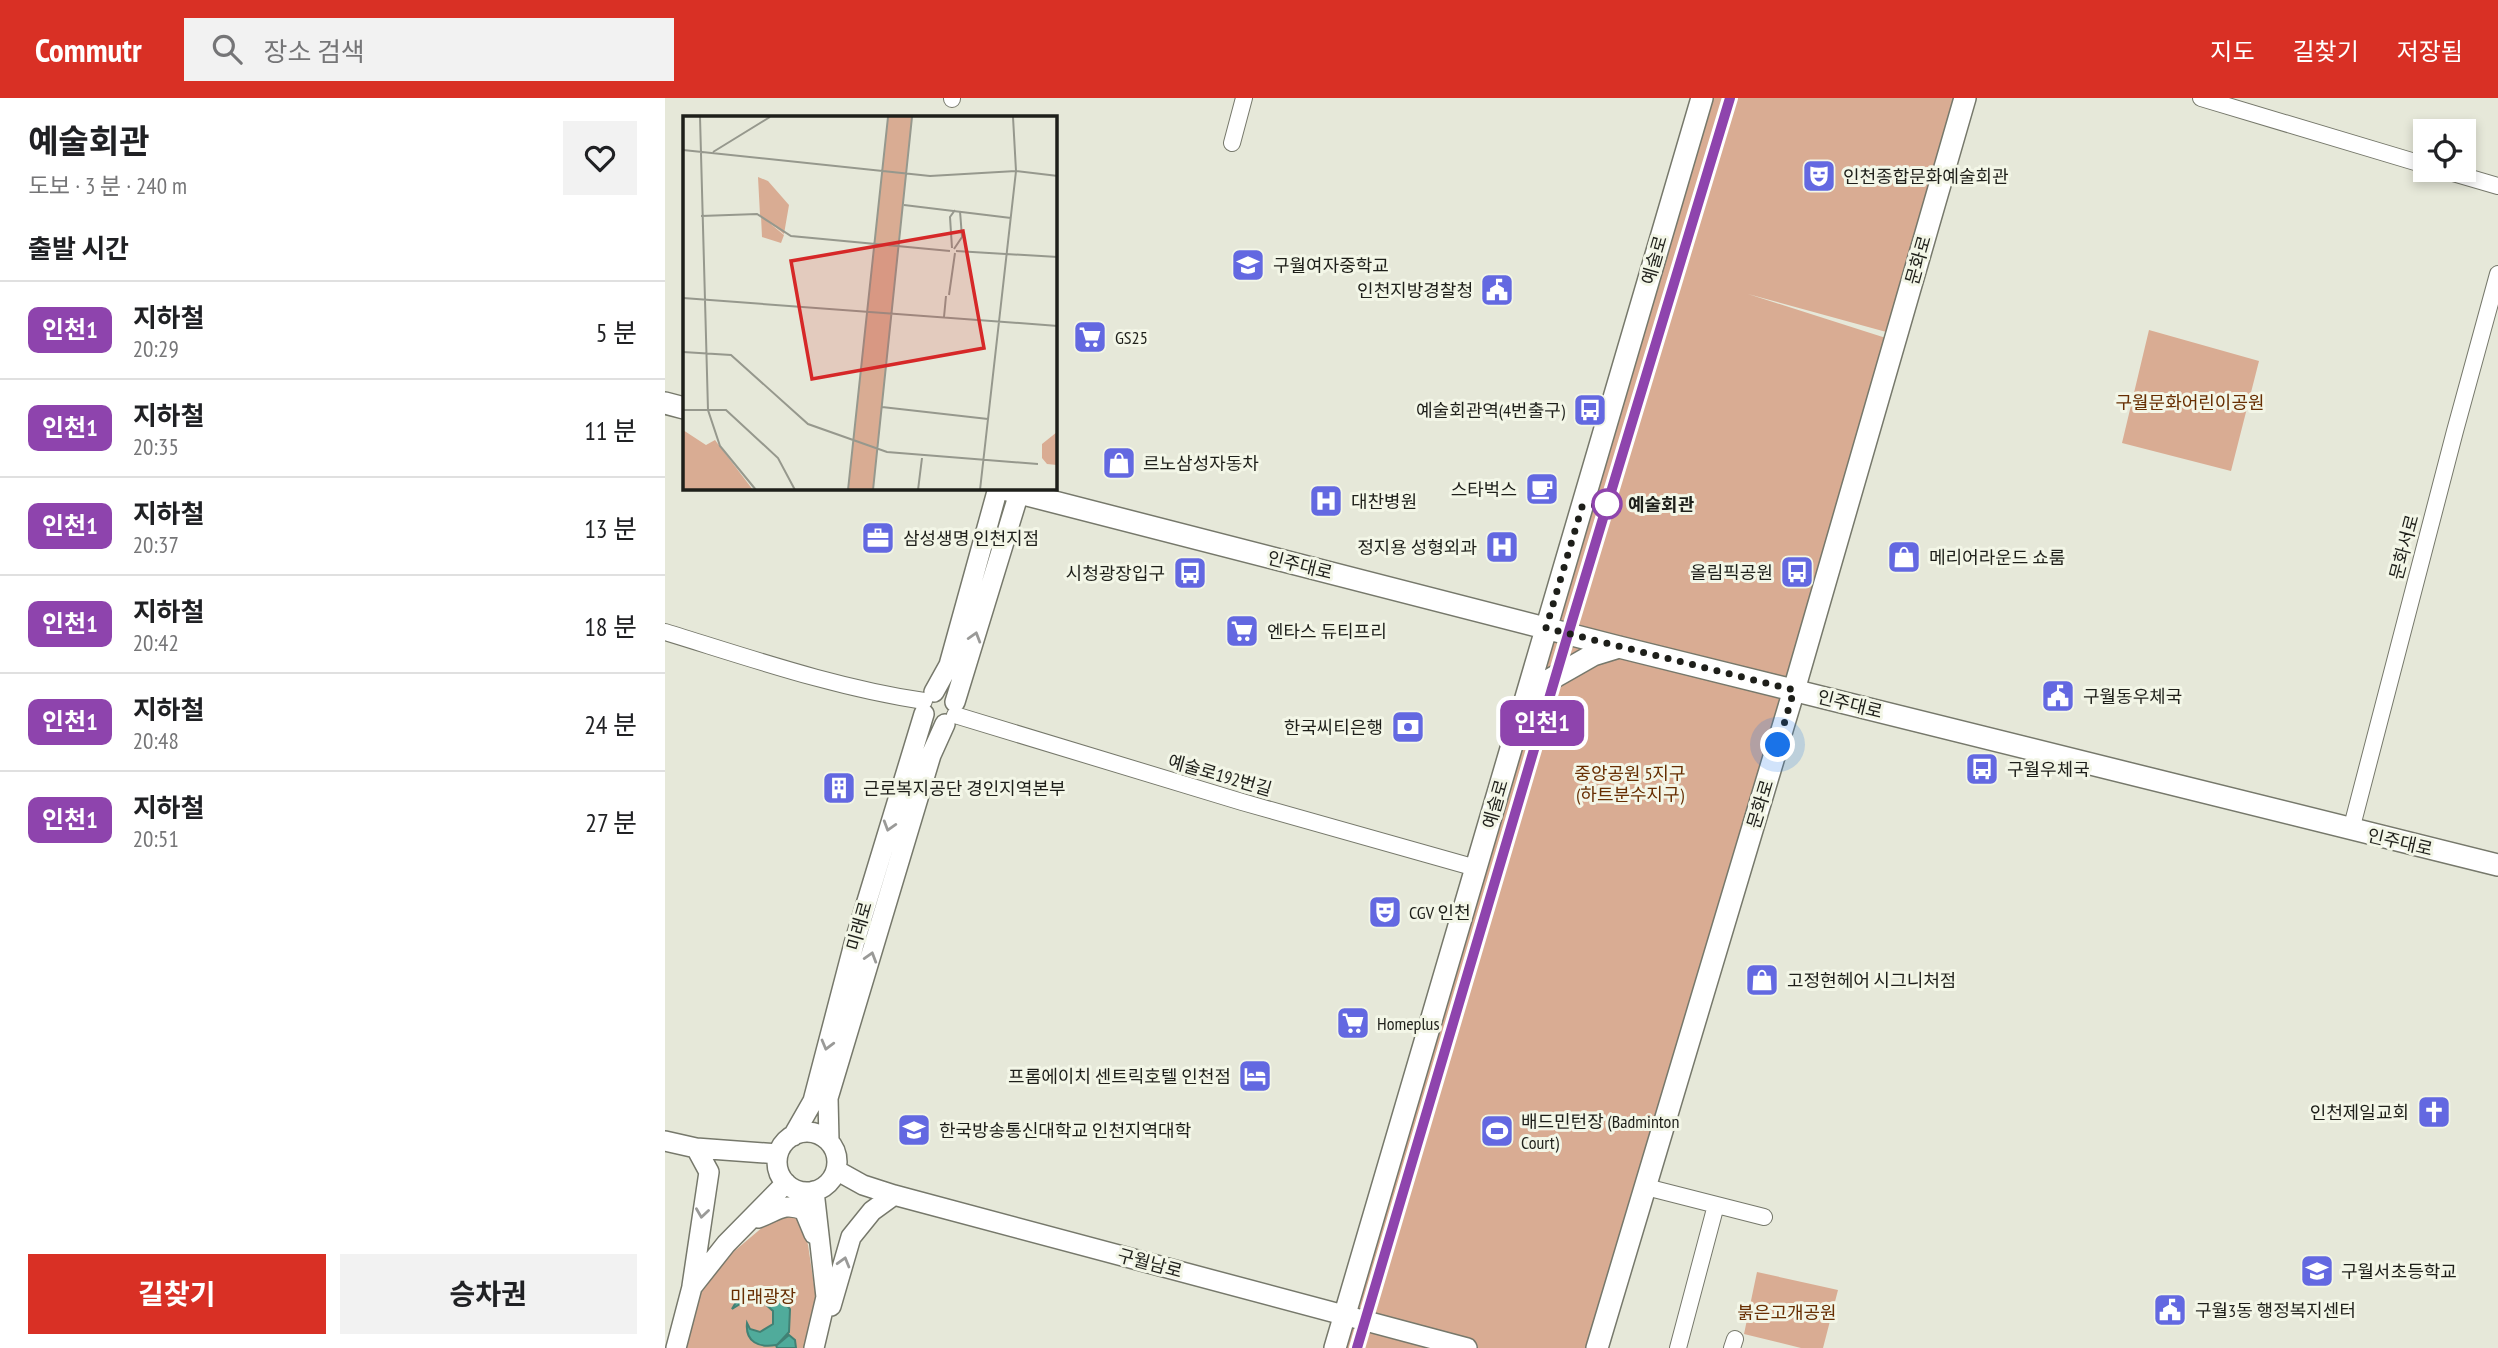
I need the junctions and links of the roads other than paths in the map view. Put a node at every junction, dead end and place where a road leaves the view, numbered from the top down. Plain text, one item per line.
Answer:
1 (1244, 98) edge
2 (1702, 98) edge
3 (1965, 98) edge
4 (2201, 98) edge
5 (1232, 144) dead end
6 (2413, 160) edge
7 (2476, 180) edge
8 (2498, 186) edge
9 (2498, 274) edge
10 (665, 403) edge
11 (683, 408) edge
12 (1006, 490) edge
13 (1546, 628) junction
14 (665, 632) edge
15 (1619, 647) junction
16 (1794, 690) junction
17 (1528, 692) junction
18 (927, 702) junction
19 (952, 714) junction
20 (2351, 830) junction
21 (2498, 865) edge
22 (1476, 867) junction
23 (793, 1136) junction
24 (665, 1141) edge
25 (828, 1141) junction
26 (696, 1148) junction
27 (778, 1154) junction
28 (836, 1170) junction
29 (786, 1182) junction
30 (1646, 1187) junction
31 (814, 1191) junction
32 (894, 1195) junction
33 (1716, 1205) junction
34 (1764, 1217) dead end
35 (747, 1222) junction
36 (821, 1249) junction
37 (692, 1287) junction
38 (1345, 1314) junction
39 (820, 1325) junction
40 (676, 1348) edge
41 (814, 1348) edge
42 (1335, 1348) edge
43 (1467, 1348) edge
44 (1597, 1348) edge
45 (1678, 1348) edge

1 - 5 street
2 - 13 main road, 예술로
3 - 16 main road, 문화로
4 - 6 street
7 - 8 street
9 - 20 street, 문화서로
10 - 11 main road
12 - 13 main road, 인주대로
12 - 18 street, 미래로
19 -> 12 street, 미래로
13 - 15 main road, 인주대로
13 - 17 main road, 예술로
14 - 18 street
15 - 16 main road, 인주대로
15 - 17 main road
16 - 20 main road, 인주대로
16 - 30 main road, 문화로
17 - 22 main road, 예술로
18 - 19 street
18 - 19 street
18 -> 23 street, 미래로
19 - 22 street, 예술로192번길
25 -> 19 street, 미래로
20 - 21 main road, 인주대로
22 - 38 main road, 예술로
23 - 25 street
23 - 27 street
24 - 26 street
25 - 28 street
26 - 27 street
26 -> 37 street
27 - 29 street
28 - 31 street
28 - 32 street, 구월남로
29 - 31 street
29 - 35 street
30 - 33 street
30 - 44 main road, 문화로
31 - 36 street
32 - 38 street, 구월남로
39 -> 32 street
33 - 34 street
33 - 45 street
35 - 36 street
35 - 37 street
36 - 39 street
37 - 40 street
38 - 42 main road, 예술로
38 - 43 street, 구월남로
39 - 41 street

